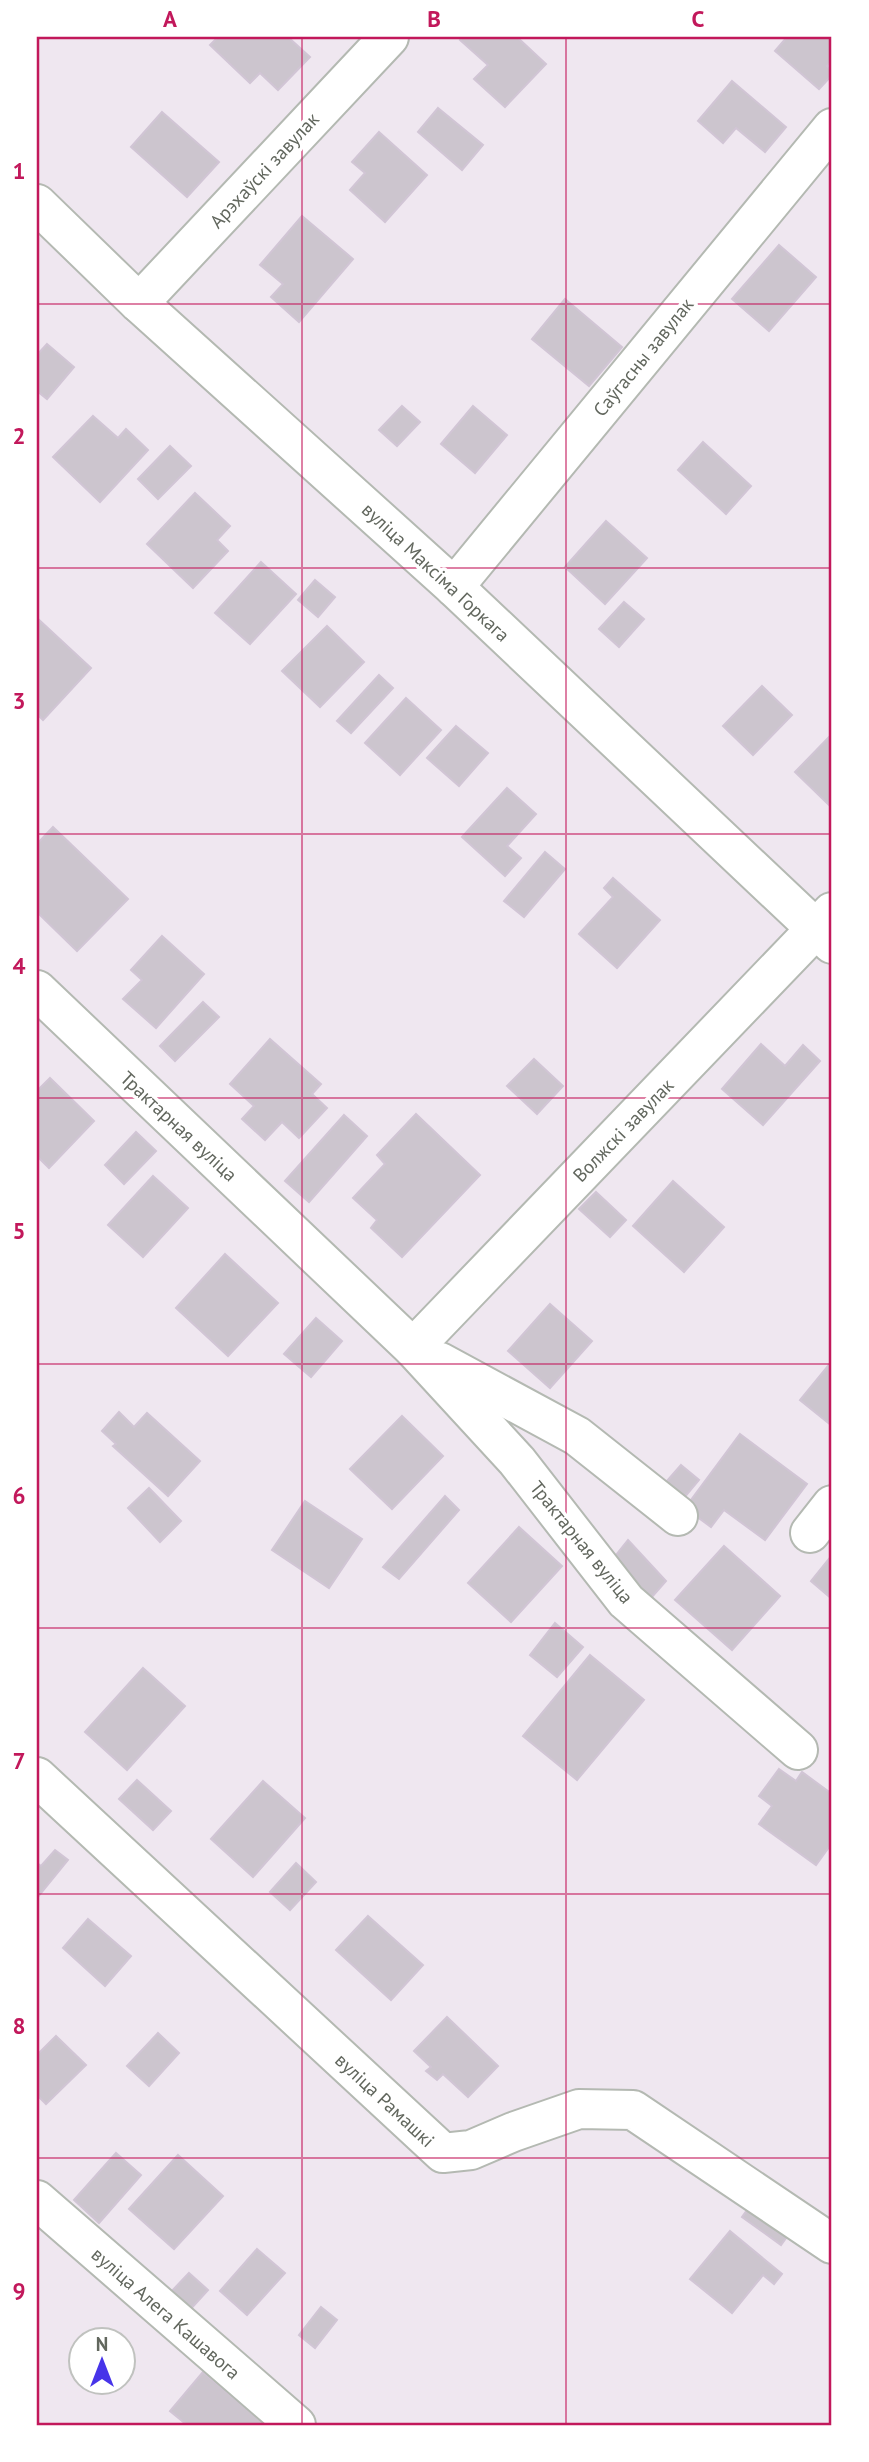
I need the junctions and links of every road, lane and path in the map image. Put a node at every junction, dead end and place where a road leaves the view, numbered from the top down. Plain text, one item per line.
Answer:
1 (389, 37) edge
2 (832, 128) edge
3 (37, 204) edge
4 (139, 303) junction
5 (454, 587) junction
6 (827, 928) edge
7 (37, 990) edge
8 (413, 1348) junction
9 (678, 1516) dead end
10 (798, 1750) dead end
11 (37, 1777) edge
12 (37, 2200) edge
13 (832, 2244) edge
14 (296, 2425) edge

1 - 4 street, Арэхаўскі завулак
2 - 5 street, Саўгасны завулак
3 - 4 street, вуліца Максіма Горкага
4 - 5 street, вуліца Максіма Горкага
5 - 6 street, вуліца Максіма Горкага
6 - 8 street, Волжскі завулак
7 - 8 street, Трактарная вуліца
8 - 9 street, Трактарная вуліца
8 - 10 street, Трактарная вуліца
11 - 13 street, вуліца Рамашкі
12 - 14 street, вуліца Алега Кашавога

